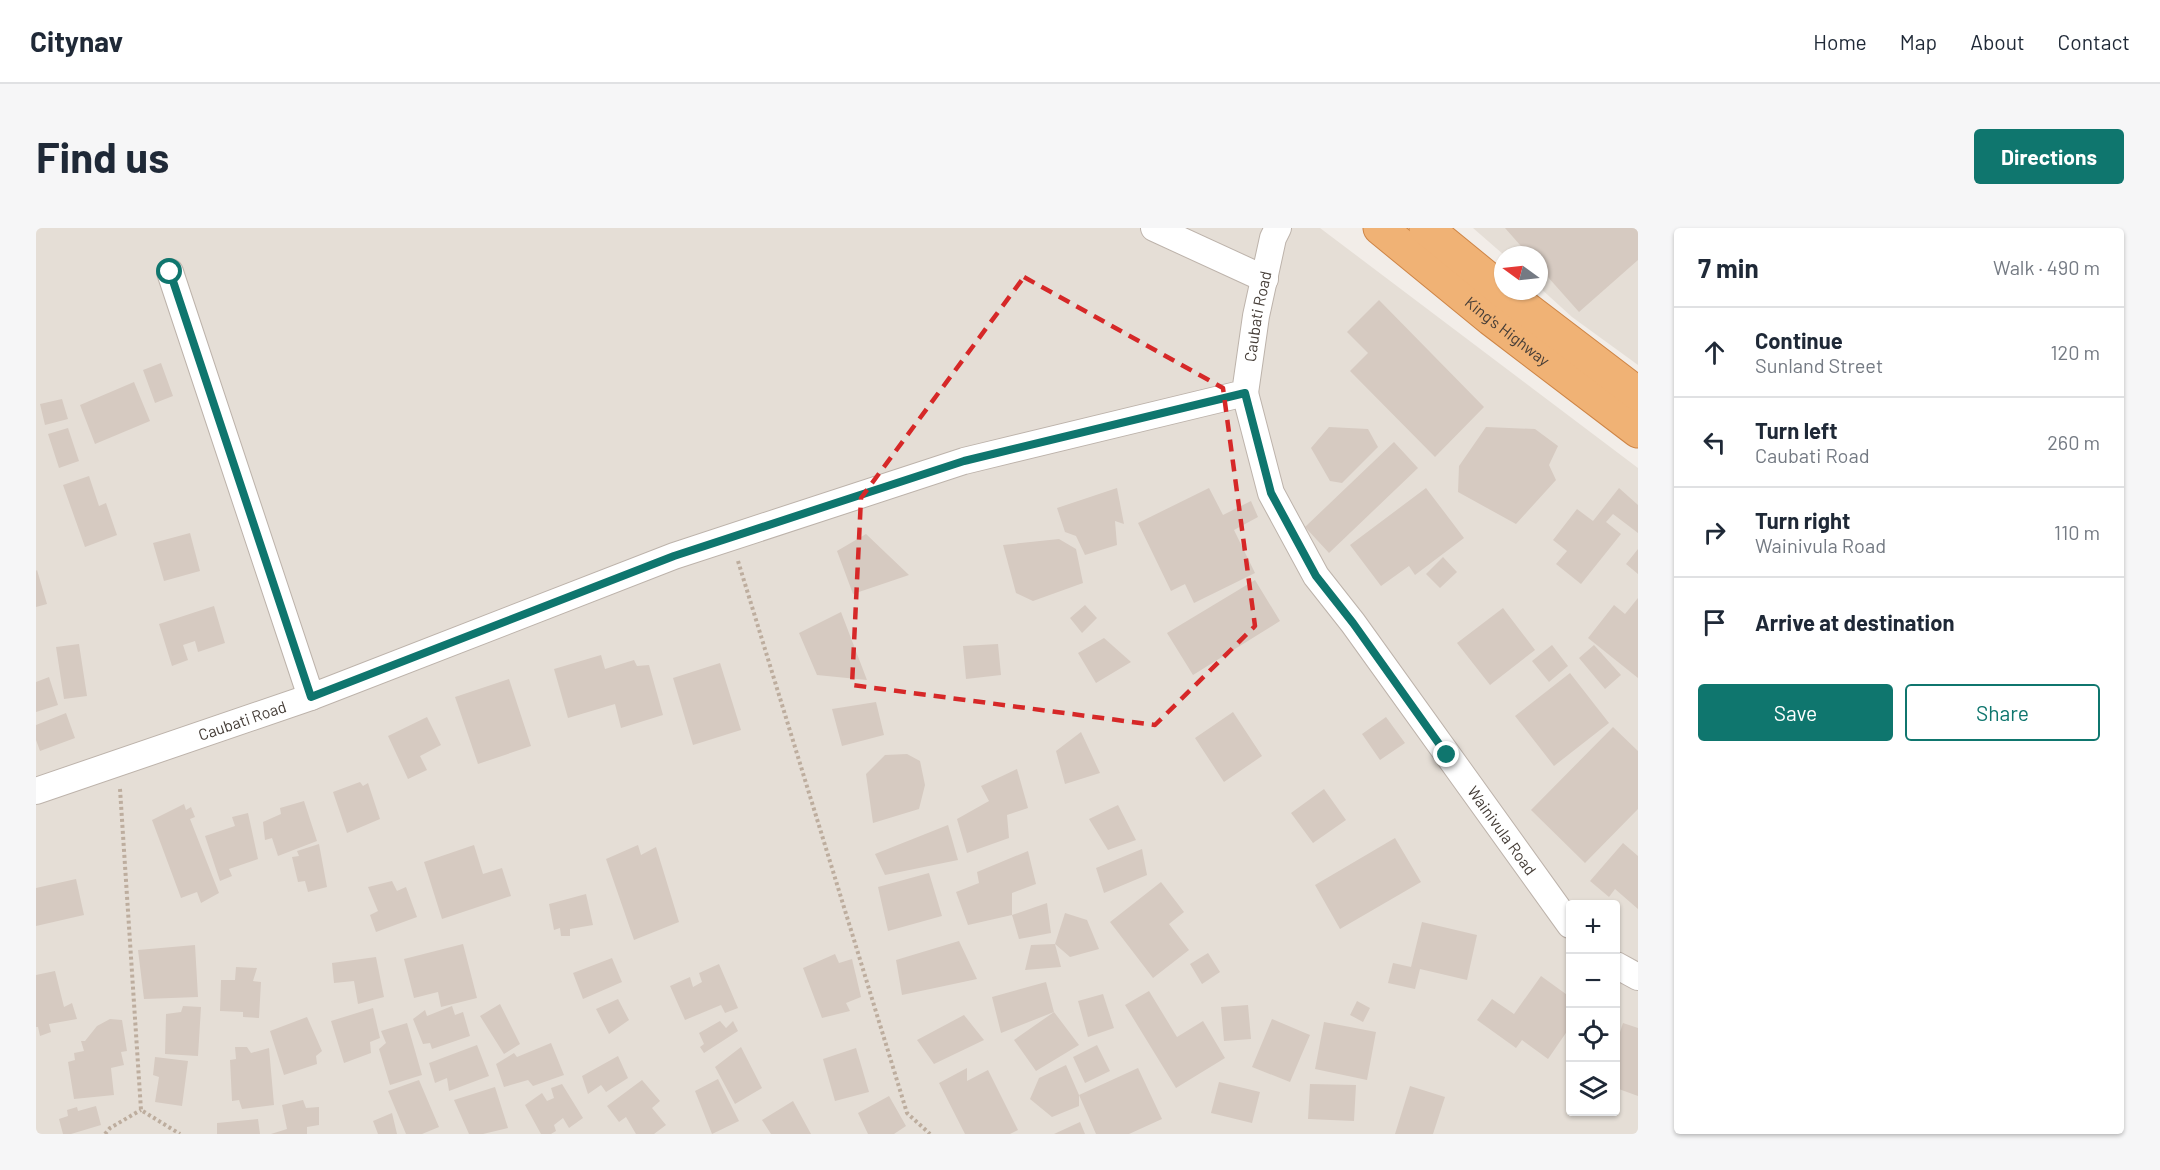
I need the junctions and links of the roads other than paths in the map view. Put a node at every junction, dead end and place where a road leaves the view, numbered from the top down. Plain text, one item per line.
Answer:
1 (1154, 228) edge
2 (1278, 228) edge
3 (1380, 228) edge
4 (1426, 228) edge
5 (170, 272) dead end
6 (1265, 279) junction
7 (1245, 393) junction
8 (1638, 394) edge
9 (1638, 431) edge
10 (311, 697) junction
11 (36, 791) edge
12 (1566, 919) edge
13 (1620, 967) edge
14 (1638, 976) edge

1 - 6 street
2 - 6 street, Caubati Road
3 - 9 highway, King's Highway
4 - 8 highway, King's Highway
5 - 10 street
6 - 7 street, Caubati Road
7 - 10 street, Caubati Road
7 - 12 street, Wainivula Road
10 - 11 street, Caubati Road
13 - 14 street

